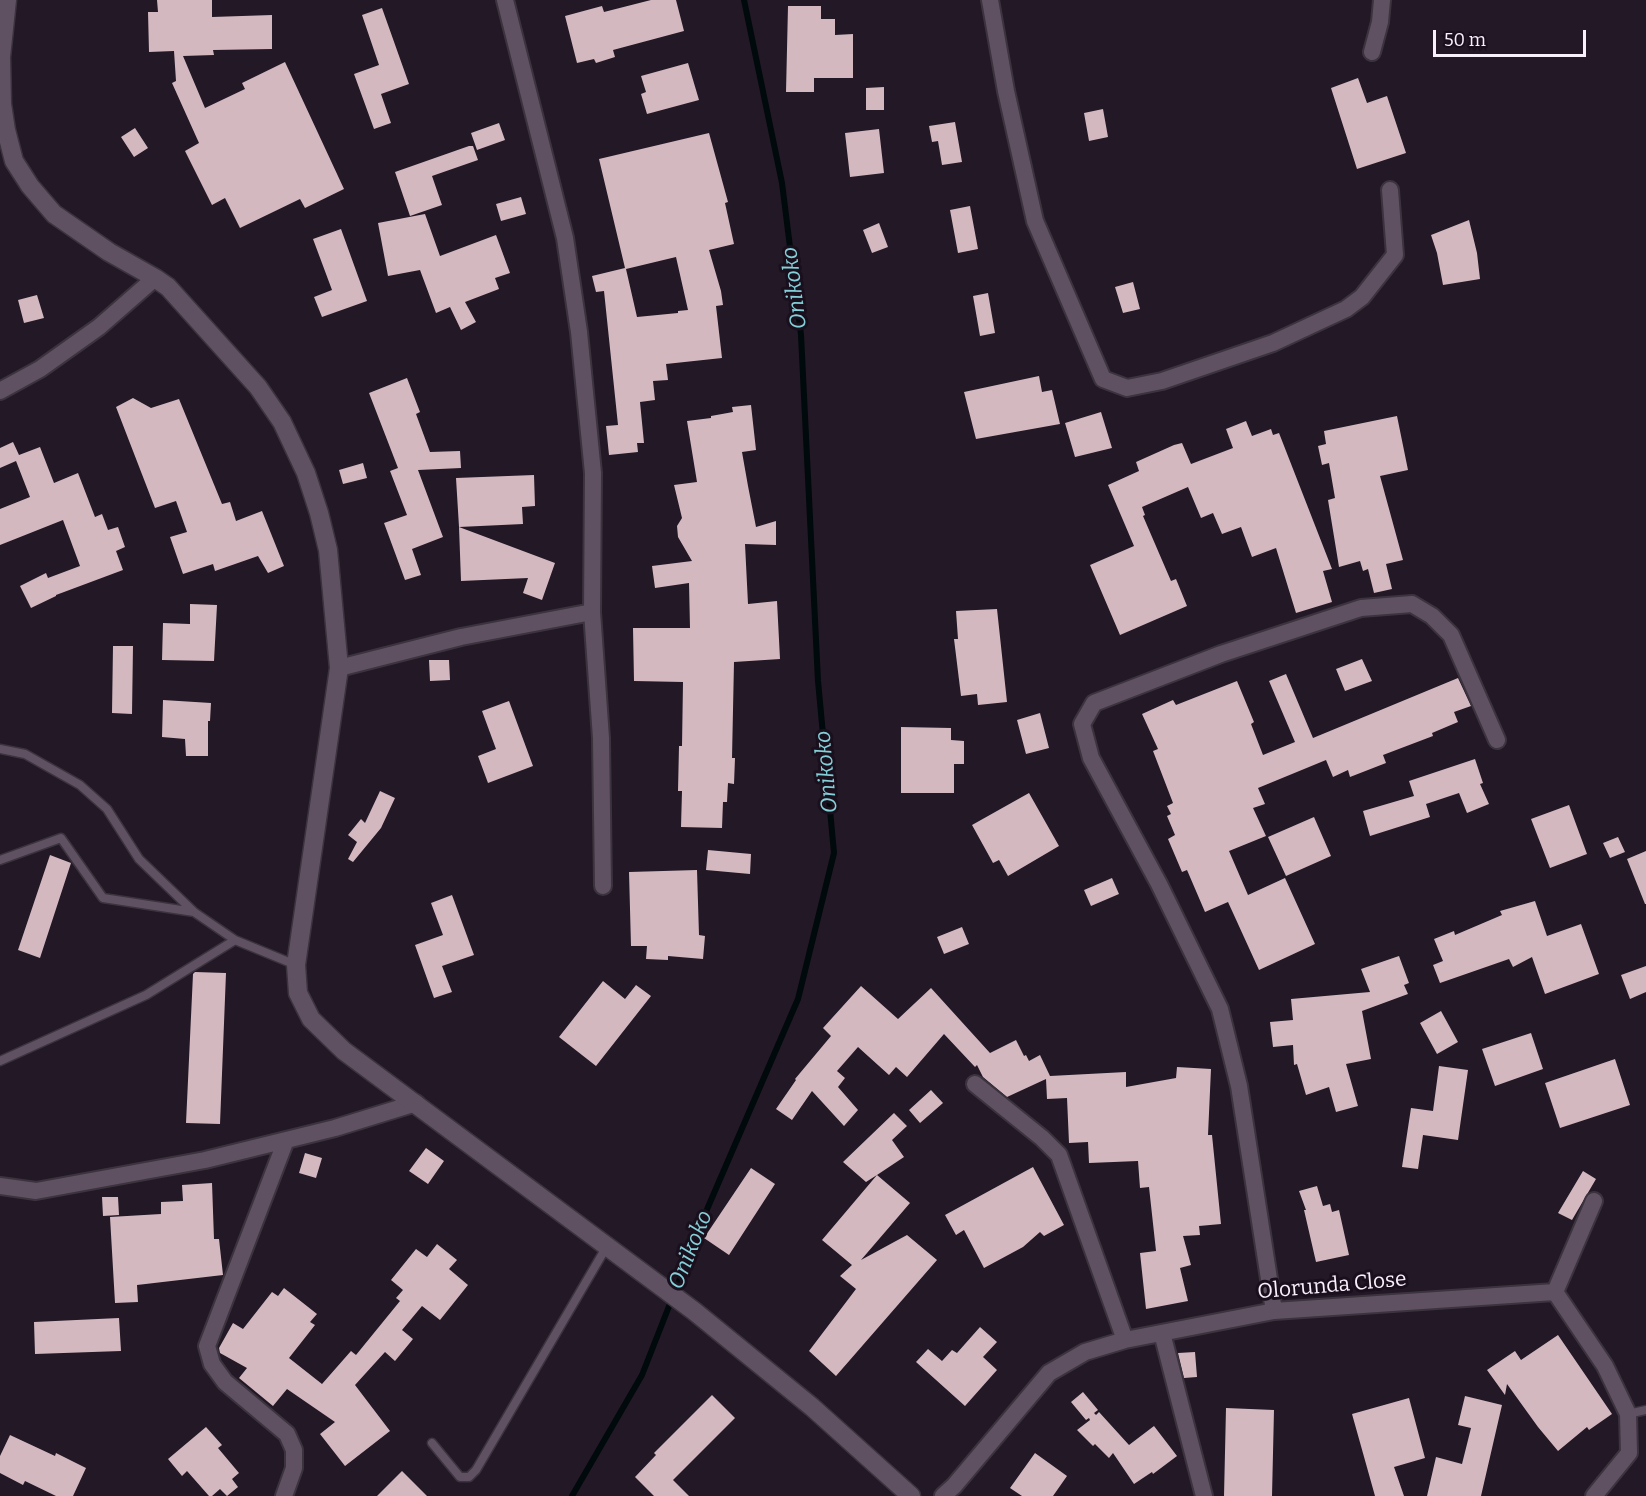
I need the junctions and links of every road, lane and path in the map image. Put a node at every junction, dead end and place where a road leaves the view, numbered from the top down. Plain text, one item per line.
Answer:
1 (7, 0) edge
2 (505, 0) edge
3 (990, 0) edge
4 (1382, 0) edge
5 (1372, 52) dead end
6 (1390, 190) dead end
7 (155, 278) junction
8 (0, 391) edge
9 (592, 612) junction
10 (339, 668) junction
11 (1497, 740) dead end
12 (0, 749) edge
13 (0, 860) edge
14 (603, 886) dead end
15 (194, 912) junction
16 (235, 940) junction
17 (296, 965) junction
18 (0, 1061) edge
19 (975, 1084) dead end
20 (416, 1103) junction
21 (286, 1140) junction
22 (0, 1186) edge
23 (1594, 1201) dead end
24 (608, 1245) junction
25 (1555, 1292) junction
26 (1274, 1311) junction
27 (1162, 1333) junction
28 (1125, 1340) junction
29 (1646, 1410) edge
30 (1628, 1414) junction
31 (432, 1443) dead end
32 (284, 1496) edge
33 (911, 1496) edge
34 (942, 1496) edge
35 (1204, 1496) edge
36 (1594, 1496) edge

1 - 7 main road
2 - 9 street
3 - 6 street
4 - 5 street
7 - 8 street
7 - 10 main road
9 - 10 street
9 - 14 street
10 - 17 main road
11 - 26 street
12 - 15 lane
13 - 15 lane
15 - 16 lane
16 - 17 lane
16 - 18 lane
17 - 20 main road
19 - 28 street
20 - 21 street
20 - 24 main road
21 - 22 street
21 - 32 street
23 - 25 street
24 - 31 lane
24 - 33 main road
25 - 26 street, Olorunda Close
25 - 30 street
26 - 27 street, Olorunda Close
27 - 28 street, Olorunda Close
27 - 35 street
28 - 34 street, Olorunda Close
29 - 30 lane
30 - 36 street

